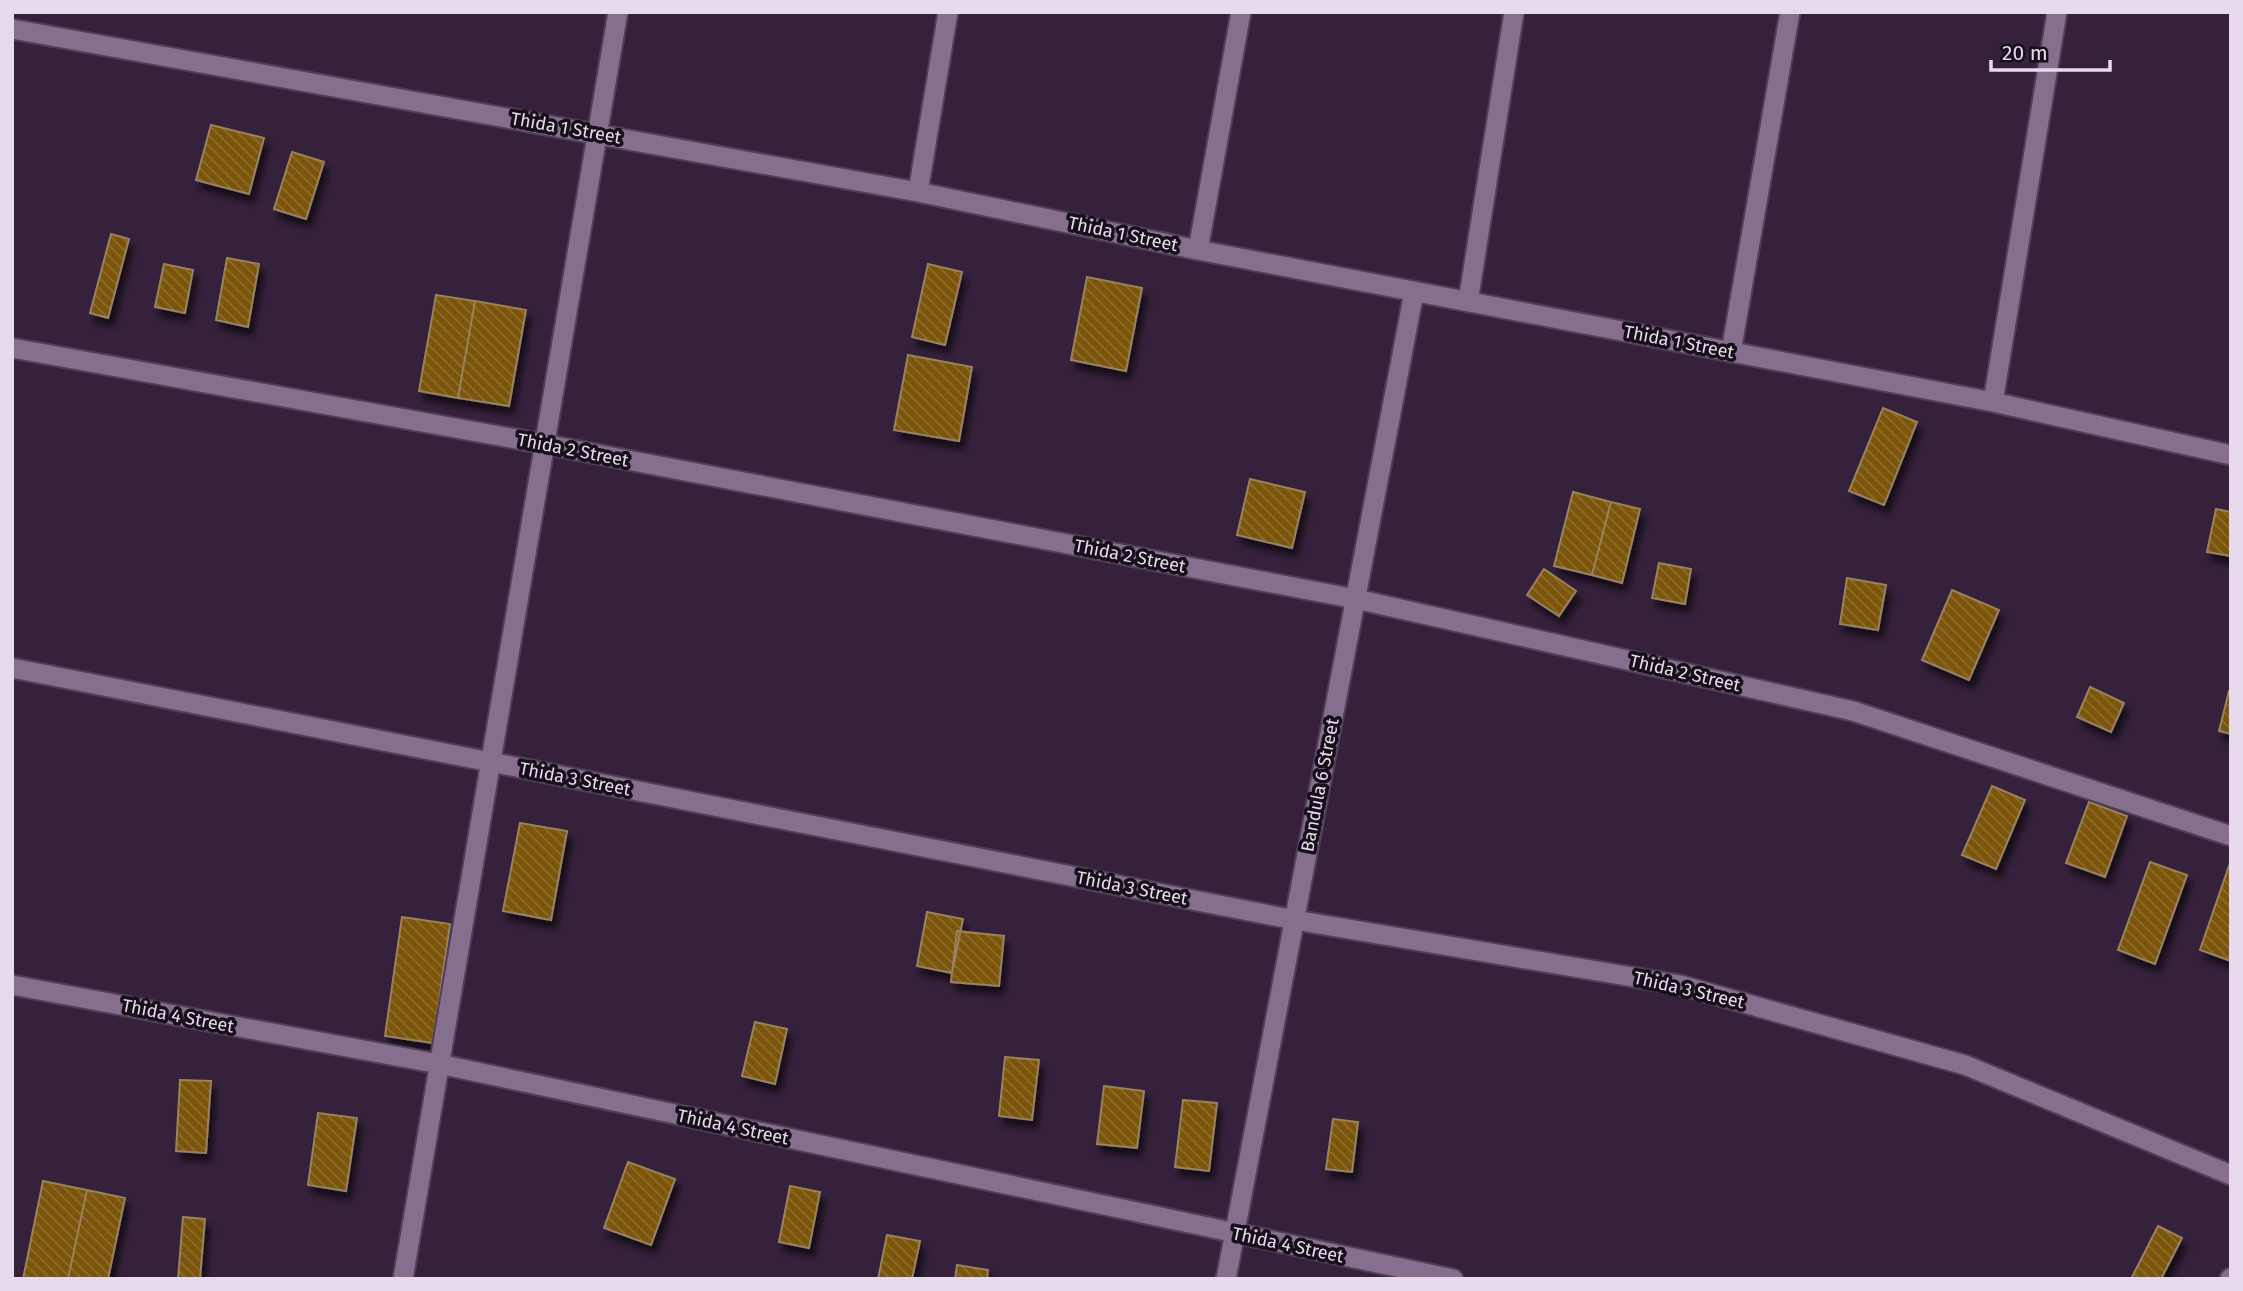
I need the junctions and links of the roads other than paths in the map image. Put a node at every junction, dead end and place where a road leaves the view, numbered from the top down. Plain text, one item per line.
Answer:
1 (618, 12) edge
2 (948, 12) edge
3 (1241, 12) edge
4 (1514, 12) edge
5 (1790, 12) edge
6 (2057, 12) edge
7 (12, 29) edge
8 (597, 134) junction
9 (918, 192) junction
10 (1198, 250) junction
11 (1414, 292) junction
12 (1468, 302) junction
13 (12, 348) edge
14 (1731, 352) junction
15 (1993, 402) junction
16 (544, 444) junction
17 (2231, 455) edge
18 (1356, 599) junction
19 (12, 668) edge
20 (491, 763) junction
21 (2231, 836) edge
22 (1295, 920) junction
23 (12, 985) edge
24 (439, 1064) junction
25 (2231, 1175) edge
26 (1235, 1234) junction
27 (403, 1279) edge
28 (1226, 1279) edge
29 (1453, 1279) edge

1 - 8 street
2 - 9 street
3 - 10 street
4 - 12 street
5 - 14 street
6 - 15 street
7 - 8 street, Thida 1 Street
8 - 9 street, Thida 1 Street
8 - 16 street
9 - 10 street, Thida 1 Street
10 - 11 street, Thida 1 Street
11 - 12 street, Thida 1 Street
11 - 18 street, Bandula 6 Street
12 - 14 street, Thida 1 Street
13 - 16 street, Thida 2 Street
14 - 15 street, Thida 1 Street
15 - 17 street, Thida 1 Street
16 - 18 street, Thida 2 Street
16 - 20 street
18 - 21 street, Thida 2 Street
18 - 22 street, Bandula 6 Street
19 - 20 street, Thida 3 Street
20 - 22 street, Thida 3 Street
20 - 24 street
22 - 25 street, Thida 3 Street
22 - 26 street, Bandula 6 Street
23 - 24 street, Thida 4 Street
24 - 26 street, Thida 4 Street
24 - 27 street
26 - 28 street, Bandula 6 Street
26 - 29 street, Thida 4 Street

